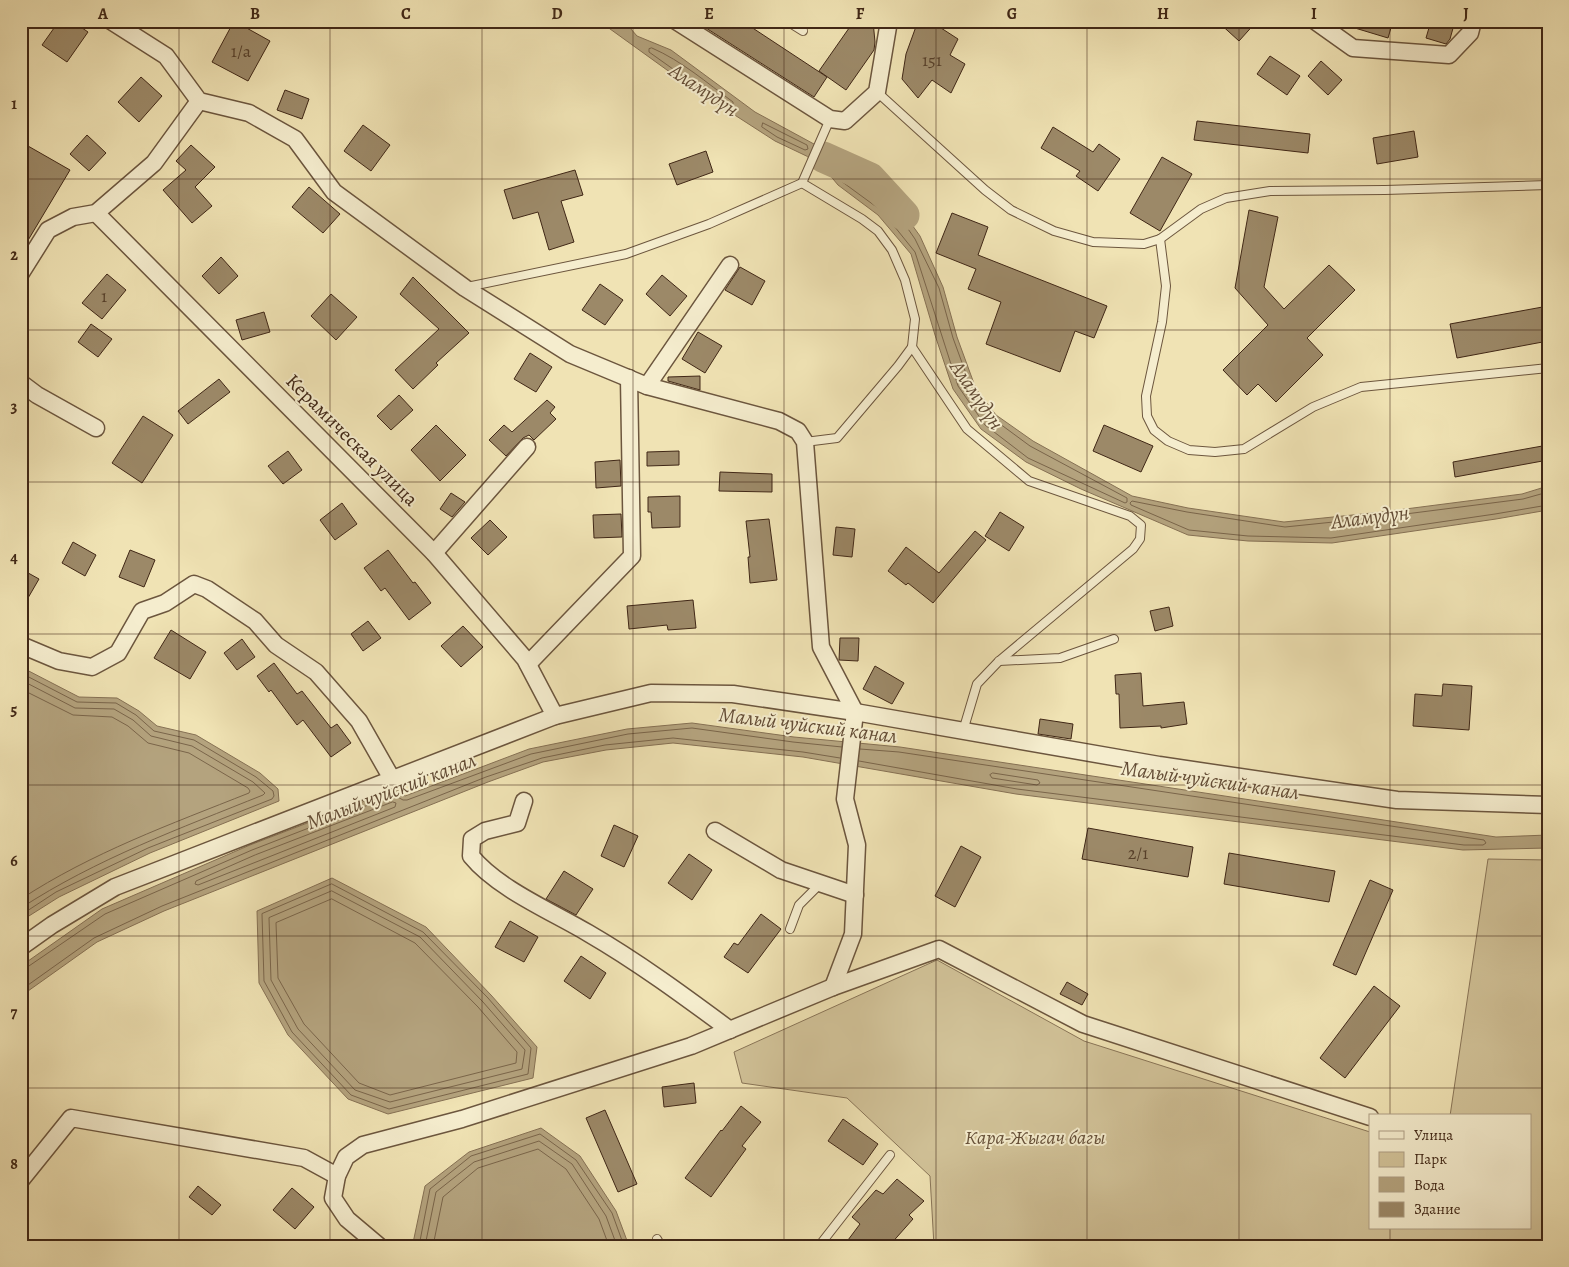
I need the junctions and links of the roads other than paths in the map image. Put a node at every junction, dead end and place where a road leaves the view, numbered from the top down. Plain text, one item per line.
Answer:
1 (676, 21) edge
2 (787, 21) edge
3 (889, 21) edge
4 (1315, 21) edge
5 (1473, 21) edge
6 (116, 23) edge
7 (803, 31) dead end
8 (877, 92) junction
9 (199, 100) junction
10 (830, 119) junction
11 (804, 180) junction
12 (1548, 185) edge
13 (96, 213) junction
14 (1160, 239) junction
15 (730, 265) dead end
16 (21, 273) edge
17 (465, 288) junction
18 (912, 347) junction
19 (1548, 368) edge
20 (630, 378) junction
21 (21, 383) edge
22 (647, 386) junction
23 (96, 428) dead end
24 (805, 442) junction
25 (527, 446) dead end
26 (434, 553) junction
27 (1114, 639) dead end
28 (21, 645) edge
29 (999, 661) junction
30 (528, 664) junction
31 (855, 712) junction
32 (555, 716) junction
33 (963, 730) junction
34 (392, 779) junction
35 (524, 801) dead end
36 (1548, 806) edge
37 (715, 831) dead end
38 (821, 883) junction
39 (855, 895) junction
40 (790, 928) dead end
41 (21, 948) edge
42 (833, 987) junction
43 (730, 1030) junction
44 (1369, 1117) edge
45 (890, 1155) dead end
46 (337, 1176) junction
47 (21, 1180) edge
48 (379, 1246) edge
49 (819, 1246) edge

1 - 10 street
2 - 7 lane
3 - 8 street
4 - 5 street
6 - 9 street
8 - 10 street
8 - 14 lane
9 - 13 street
9 - 17 street
10 - 11 lane
11 - 17 lane
11 - 18 lane
12 - 14 lane
13 - 16 street
13 - 26 street, Керамическая улица
14 - 19 lane
15 - 22 street
17 - 20 street
18 - 24 lane
18 - 29 lane
20 - 22 street
20 - 30 street
21 - 23 street
22 - 24 street
24 - 31 street
25 - 26 street
26 - 30 street, Керамическая улица
27 - 29 lane
28 - 34 street
29 - 33 lane
30 - 32 street, Керамическая улица
31 - 32 street
31 - 33 street
31 - 39 street
32 - 34 street
33 - 36 street
34 - 41 street
35 - 43 street
37 - 38 street
38 - 39 street
38 - 40 lane
39 - 42 street
42 - 43 street
42 - 44 street
43 - 46 street
45 - 49 lane
46 - 47 street
46 - 48 street

